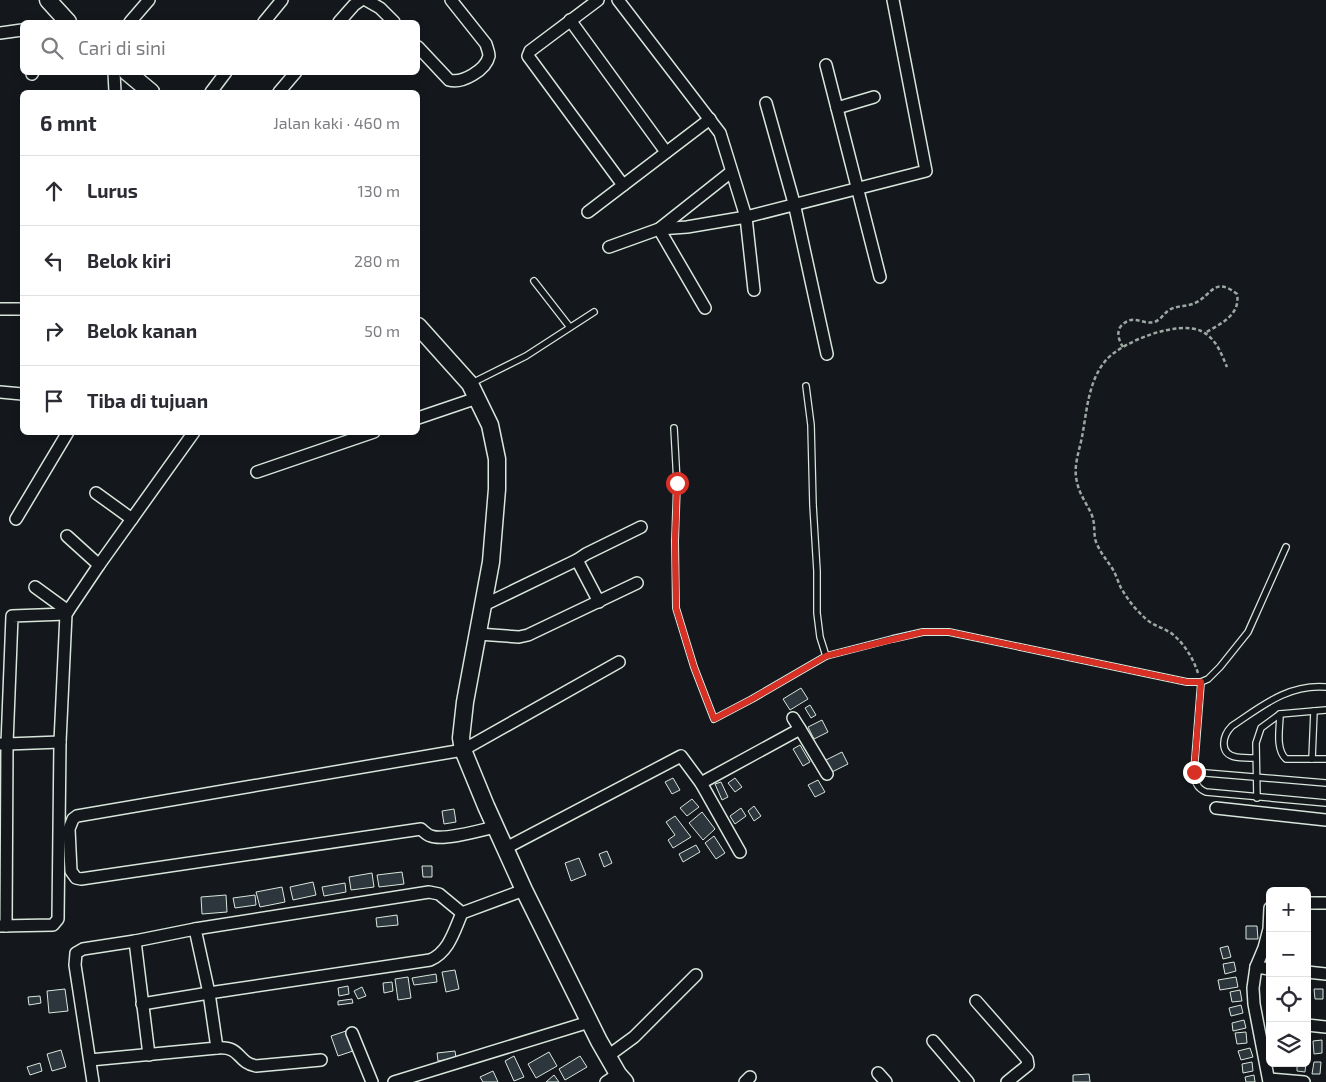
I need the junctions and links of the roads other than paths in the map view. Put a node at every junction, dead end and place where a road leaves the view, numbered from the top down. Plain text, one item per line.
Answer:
1 (48, 0) edge
2 (149, 0) edge
3 (282, 0) edge
4 (362, 0) edge
5 (366, 0) edge
6 (451, 0) edge
7 (598, 0) edge
8 (618, 0) edge
9 (893, 0) edge
10 (383, 4) edge
11 (63, 20) edge
12 (132, 20) edge
13 (266, 20) edge
14 (341, 20) edge
15 (393, 20) edge
16 (570, 20) junction
17 (20, 30) edge
18 (0, 33) edge
19 (420, 49) edge
20 (826, 66) dead end
21 (114, 75) edge
22 (131, 75) edge
23 (224, 75) edge
24 (293, 75) edge
25 (115, 90) edge
26 (150, 90) edge
27 (212, 90) edge
28 (281, 90) edge
29 (874, 97) dead end
30 (766, 103) dead end
31 (837, 108) junction
32 (710, 119) junction
33 (666, 152) junction
34 (731, 172) junction
35 (623, 185) junction
36 (856, 188) junction
37 (794, 203) junction
38 (588, 212) dead end
39 (746, 217) junction
40 (659, 228) junction
41 (609, 247) dead end
42 (880, 277) dead end
43 (534, 282) dead end
44 (754, 290) dead end
45 (705, 308) dead end
46 (0, 309) edge
47 (20, 309) edge
48 (594, 312) dead end
49 (570, 326) junction
50 (420, 330) edge
51 (826, 354) dead end
52 (806, 386) dead end
53 (474, 391) junction
54 (0, 392) edge
55 (20, 394) edge
56 (420, 417) edge
57 (674, 428) dead end
58 (66, 435) edge
59 (192, 435) edge
60 (365, 435) edge
61 (257, 472) dead end
62 (96, 493) dead end
63 (16, 519) dead end
64 (132, 519) junction
65 (641, 527) dead end
66 (67, 536) dead end
67 (1286, 547) dead end
68 (577, 560) junction
69 (99, 565) junction
70 (637, 583) dead end
71 (35, 587) dead end
72 (599, 602) junction
73 (484, 605) junction
74 (67, 612) junction
75 (478, 634) junction
76 (826, 656) junction
77 (619, 662) dead end
78 (1201, 682) junction
79 (1326, 687) edge
80 (5, 691) edge
81 (1326, 710) edge
82 (1314, 711) junction
83 (1280, 714) junction
84 (793, 718) dead end
85 (800, 729) junction
86 (60, 742) junction
87 (4, 744) edge
88 (463, 750) junction
89 (1256, 758) junction
90 (1312, 759) junction
91 (1326, 759) edge
92 (1194, 772) junction
93 (827, 774) dead end
94 (1257, 776) junction
95 (700, 783) junction
96 (1326, 783) edge
97 (1257, 798) junction
98 (1326, 803) edge
99 (1216, 808) dead end
100 (1326, 820) edge
101 (495, 826) junction
102 (506, 848) junction
103 (740, 852) dead end
104 (524, 890) junction
105 (1311, 902) edge
106 (1326, 903) edge
107 (462, 913) junction
108 (3, 926) edge
109 (195, 929) junction
110 (1268, 932) edge
111 (135, 941) junction
112 (1256, 967) junction
113 (1266, 968) edge
114 (1311, 972) edge
115 (1326, 974) edge
116 (696, 975) dead end
117 (208, 993) junction
118 (976, 1001) dead end
119 (142, 1004) junction
120 (589, 1022) junction
121 (1257, 1022) junction
122 (1266, 1022) edge
123 (1311, 1025) edge
124 (1326, 1027) edge
125 (352, 1033) dead end
126 (933, 1041) dead end
127 (217, 1048) junction
128 (149, 1055) junction
129 (608, 1056) junction
130 (90, 1060) junction
131 (322, 1060) dead end
132 (616, 1079) edge
133 (1269, 1081) edge
134 (92, 1082) edge
135 (372, 1082) edge
136 (394, 1082) edge
137 (968, 1082) edge
138 (1007, 1082) edge
139 (1304, 1082) edge

1 - 11 street
2 - 12 street
3 - 13 street
4 - 14 street
5 - 10 street
6 - 19 street
7 - 16 street
8 - 32 street
9 - 36 street
10 - 15 street
16 - 33 street
16 - 35 street
17 - 18 street
20 - 31 street
21 - 25 street
22 - 26 street
23 - 27 street
24 - 28 street
29 - 31 street
30 - 37 street
31 - 36 street
32 - 33 street
32 - 34 street
33 - 35 street
34 - 39 street
34 - 40 street
35 - 38 street
36 - 37 street
36 - 42 street
37 - 39 street
37 - 51 street
39 - 40 street
39 - 44 street
40 - 41 street
40 - 45 street
43 - 49 lane
46 - 47 street
48 - 49 lane
49 - 53 lane
50 - 53 street
52 - 76 lane
53 - 56 street
53 - 73 street
54 - 55 street
57 - 76 lane
58 - 63 street
59 - 64 street
60 - 61 street
62 - 64 street
64 - 69 street
65 - 68 street
66 - 69 street
67 - 78 lane
68 - 72 street
68 - 73 street
69 - 74 street
70 - 72 street
71 - 74 street
72 - 75 street
73 - 75 street
74 - 80 street
74 - 86 street
75 - 88 street
76 - 78 lane
77 - 88 street
78 - 92 lane
79 - 89 lane
80 - 87 street
81 - 82 lane
82 - 83 lane
82 - 90 lane
83 - 89 lane
83 - 90 lane
84 - 85 street
85 - 93 street
85 - 95 street
86 - 87 street
86 - 108 street
87 - 108 street
88 - 101 street
88 - 101 street
89 - 94 lane
90 - 91 lane
92 - 94 lane
92 - 97 lane
94 - 96 lane
94 - 97 lane
95 - 102 street
95 - 103 street
97 - 98 lane
99 - 100 street
101 - 102 street
102 - 104 street
104 - 107 street
104 - 120 street
105 - 106 street
107 - 109 street
107 - 117 street
109 - 111 street
109 - 117 street
110 - 112 street
111 - 119 street
111 - 130 street
112 - 113 street
112 - 121 street
114 - 115 street
116 - 129 street
117 - 119 street
117 - 127 street
118 - 138 street
119 - 128 street
120 - 129 street
120 - 136 street
121 - 122 street
121 - 133 street
123 - 124 street
125 - 135 street
126 - 137 street
127 - 128 street
127 - 131 street
128 - 130 street
129 - 132 street
130 - 134 street
133 - 139 street

